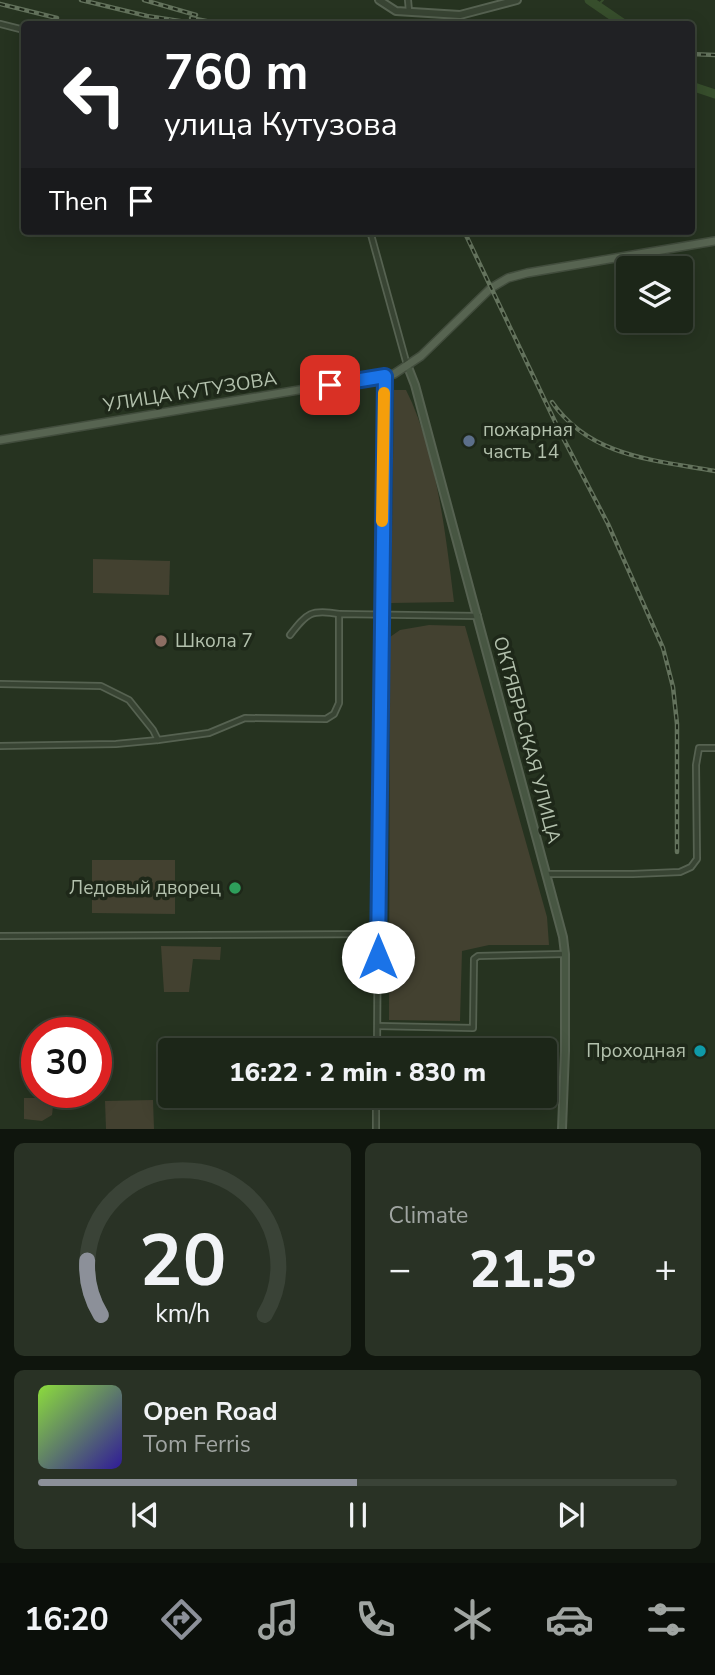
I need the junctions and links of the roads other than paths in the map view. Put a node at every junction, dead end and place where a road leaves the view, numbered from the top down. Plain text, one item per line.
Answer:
1 (379, 0) edge
2 (408, 0) edge
3 (517, 0) edge
4 (409, 11) junction
5 (0, 24) edge
6 (21, 29) edge
7 (371, 235) edge
8 (715, 241) edge
9 (408, 367) junction
10 (385, 376) junction
11 (0, 440) edge
12 (339, 614) junction
13 (380, 614) junction
14 (478, 616) junction
15 (290, 635) dead end
16 (0, 684) edge
17 (158, 740) junction
18 (0, 746) edge
19 (715, 748) edge
20 (546, 874) junction
21 (378, 934) junction
22 (0, 936) edge
23 (565, 954) junction
24 (377, 1026) junction
25 (377, 1038) edge
26 (376, 1108) edge
27 (376, 1129) edge
28 (562, 1129) edge

1 - 4 street
2 - 4 street
3 - 4 street
5 - 6 street
7 - 9 street
8 - 9 main road
9 - 10 main road, УЛИЦА КУТУЗОВА
9 - 14 main road, ОКТЯБРЬСКАЯ УЛИЦА
10 - 11 main road, УЛИЦА КУТУЗОВА
10 - 13 street
12 - 13 street
12 - 15 street
12 - 17 street
13 - 14 street
13 - 21 street
14 - 20 main road, ОКТЯБРЬСКАЯ УЛИЦА
16 - 17 street
17 - 18 street
19 - 20 street
20 - 23 main road, ОКТЯБРЬСКАЯ УЛИЦА
21 - 22 street
21 - 24 street
23 - 24 street
23 - 28 main road, ОКТЯБРЬСКАЯ УЛИЦА
24 - 25 street
26 - 27 street

